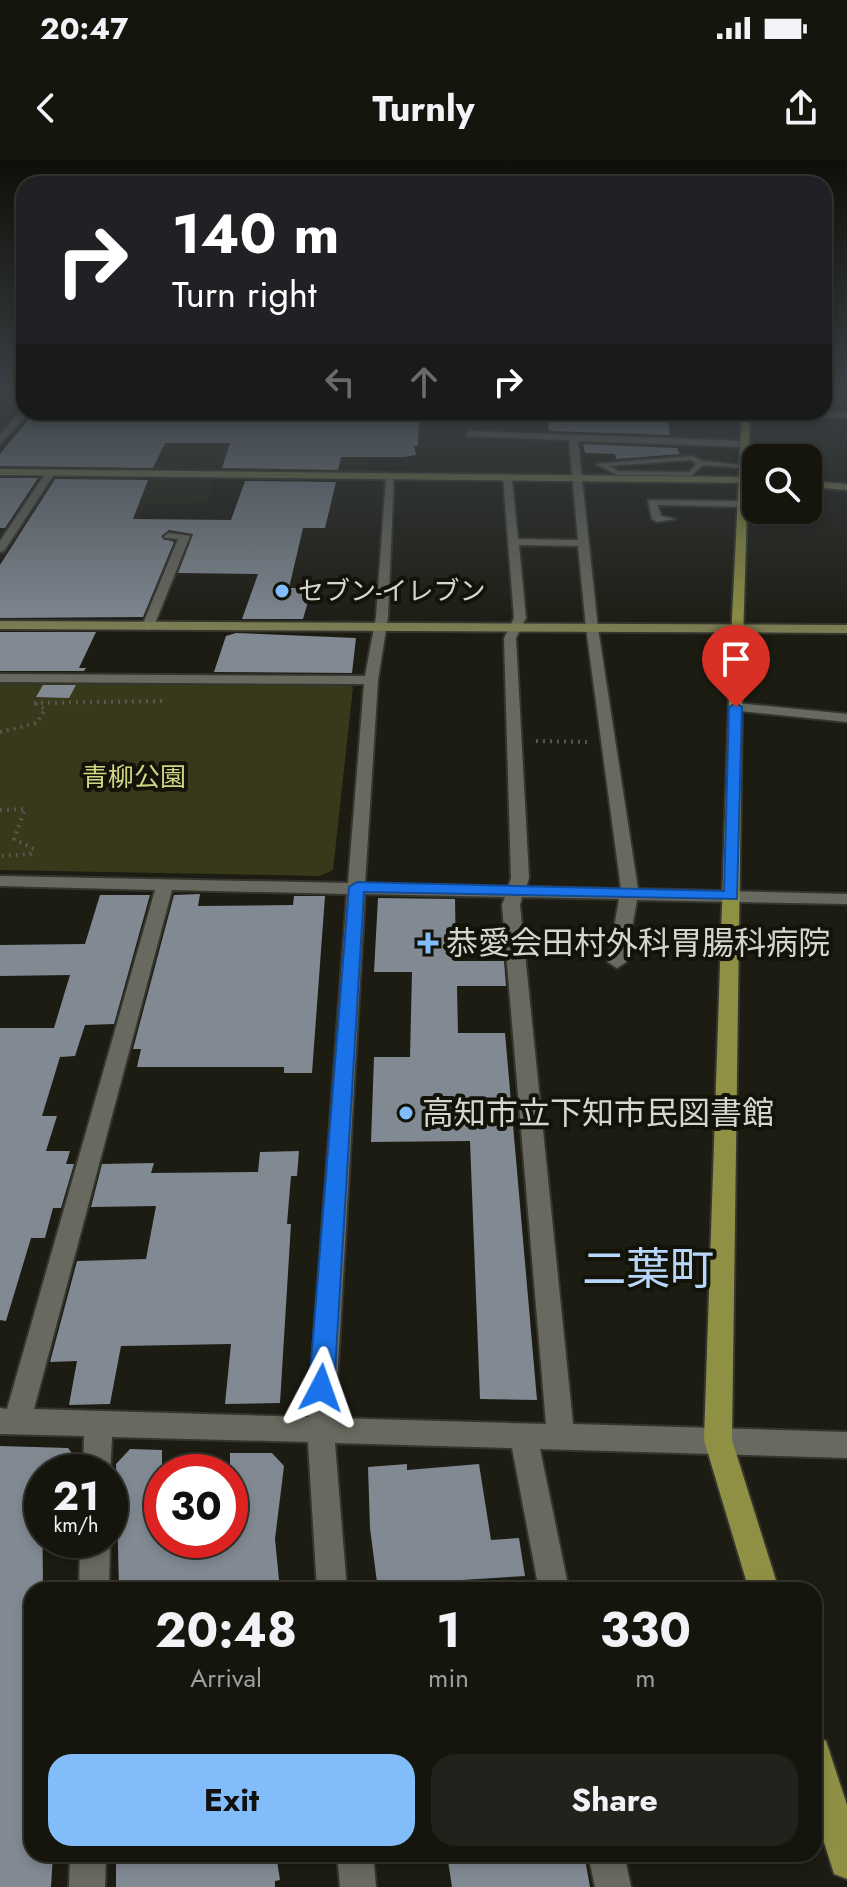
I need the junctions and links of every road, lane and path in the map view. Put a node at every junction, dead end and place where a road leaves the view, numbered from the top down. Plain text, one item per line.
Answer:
1 (0, 472) edge
2 (576, 472) edge
3 (609, 472) edge
4 (693, 472) edge
5 (50, 473) junction
6 (742, 476) edge
7 (391, 477) junction
8 (507, 479) junction
9 (577, 480) junction
10 (822, 485) edge
11 (847, 487) edge
12 (742, 504) edge
13 (670, 519) dead end
14 (743, 524) edge
15 (169, 536) dead end
16 (513, 542) junction
17 (584, 543) junction
18 (0, 549) edge
19 (153, 570) dead end
20 (170, 570) junction
21 (0, 625) edge
22 (148, 626) junction
23 (379, 627) junction
24 (516, 628) junction
25 (592, 628) junction
26 (737, 629) junction
27 (847, 629) edge
28 (0, 678) edge
29 (371, 680) junction
30 (23, 697) dead end
31 (736, 707) junction
32 (847, 718) edge
33 (0, 732) edge
34 (515, 740) junction
35 (611, 742) junction
36 (0, 810) edge
37 (1, 857) edge
38 (0, 881) edge
39 (165, 884) junction
40 (357, 887) junction
41 (515, 891) junction
42 (629, 894) junction
43 (732, 896) junction
44 (847, 899) edge
45 (617, 962) dead end
46 (8, 1421) edge
47 (98, 1424) junction
48 (320, 1429) junction
49 (524, 1438) junction
50 (561, 1439) junction
51 (718, 1440) junction
52 (847, 1445) edge
53 (97, 1454) edge
54 (95, 1558) edge
55 (94, 1582) edge
56 (331, 1582) edge
57 (552, 1582) edge
58 (762, 1582) edge
59 (822, 1779) edge
60 (847, 1861) edge
61 (88, 1862) edge
62 (356, 1862) edge
63 (608, 1862) edge
64 (87, 1887) edge
65 (358, 1887) edge
66 (613, 1887) edge

1 - 5 street
2 - 9 street
3 - 4 lane
5 - 7 street
5 - 18 street
6 - 9 street
7 - 8 street
7 - 23 street
8 - 9 street
8 - 16 street
9 - 17 street
10 - 11 street
12 - 13 street
14 - 26 main road
15 - 20 street
16 - 17 street
16 - 24 street
17 - 25 street
19 - 20 street
20 - 22 street
21 - 22 street
22 - 23 street
23 - 24 street
23 - 29 street
24 - 25 street
24 - 34 street
25 - 26 street
25 - 35 street
26 - 27 street
26 - 31 main road
28 - 29 street
29 - 40 street
30 - 33 path
31 - 32 street
31 - 43 main road
34 - 35 path
34 - 41 street
35 - 42 street
36 - 37 path
38 - 39 street
39 - 40 street
39 - 46 street
40 - 41 street
40 - 48 street
41 - 42 street
41 - 50 street
42 - 43 street
42 - 45 street
43 - 44 street
43 - 51 main road
46 - 47 street
47 - 48 street
47 - 53 street
48 - 49 street
48 - 56 street
49 - 50 street
49 - 57 street
50 - 51 street
51 - 52 street
51 - 58 main road
54 - 55 street
59 - 60 main road
61 - 64 street
62 - 65 street
63 - 66 street

